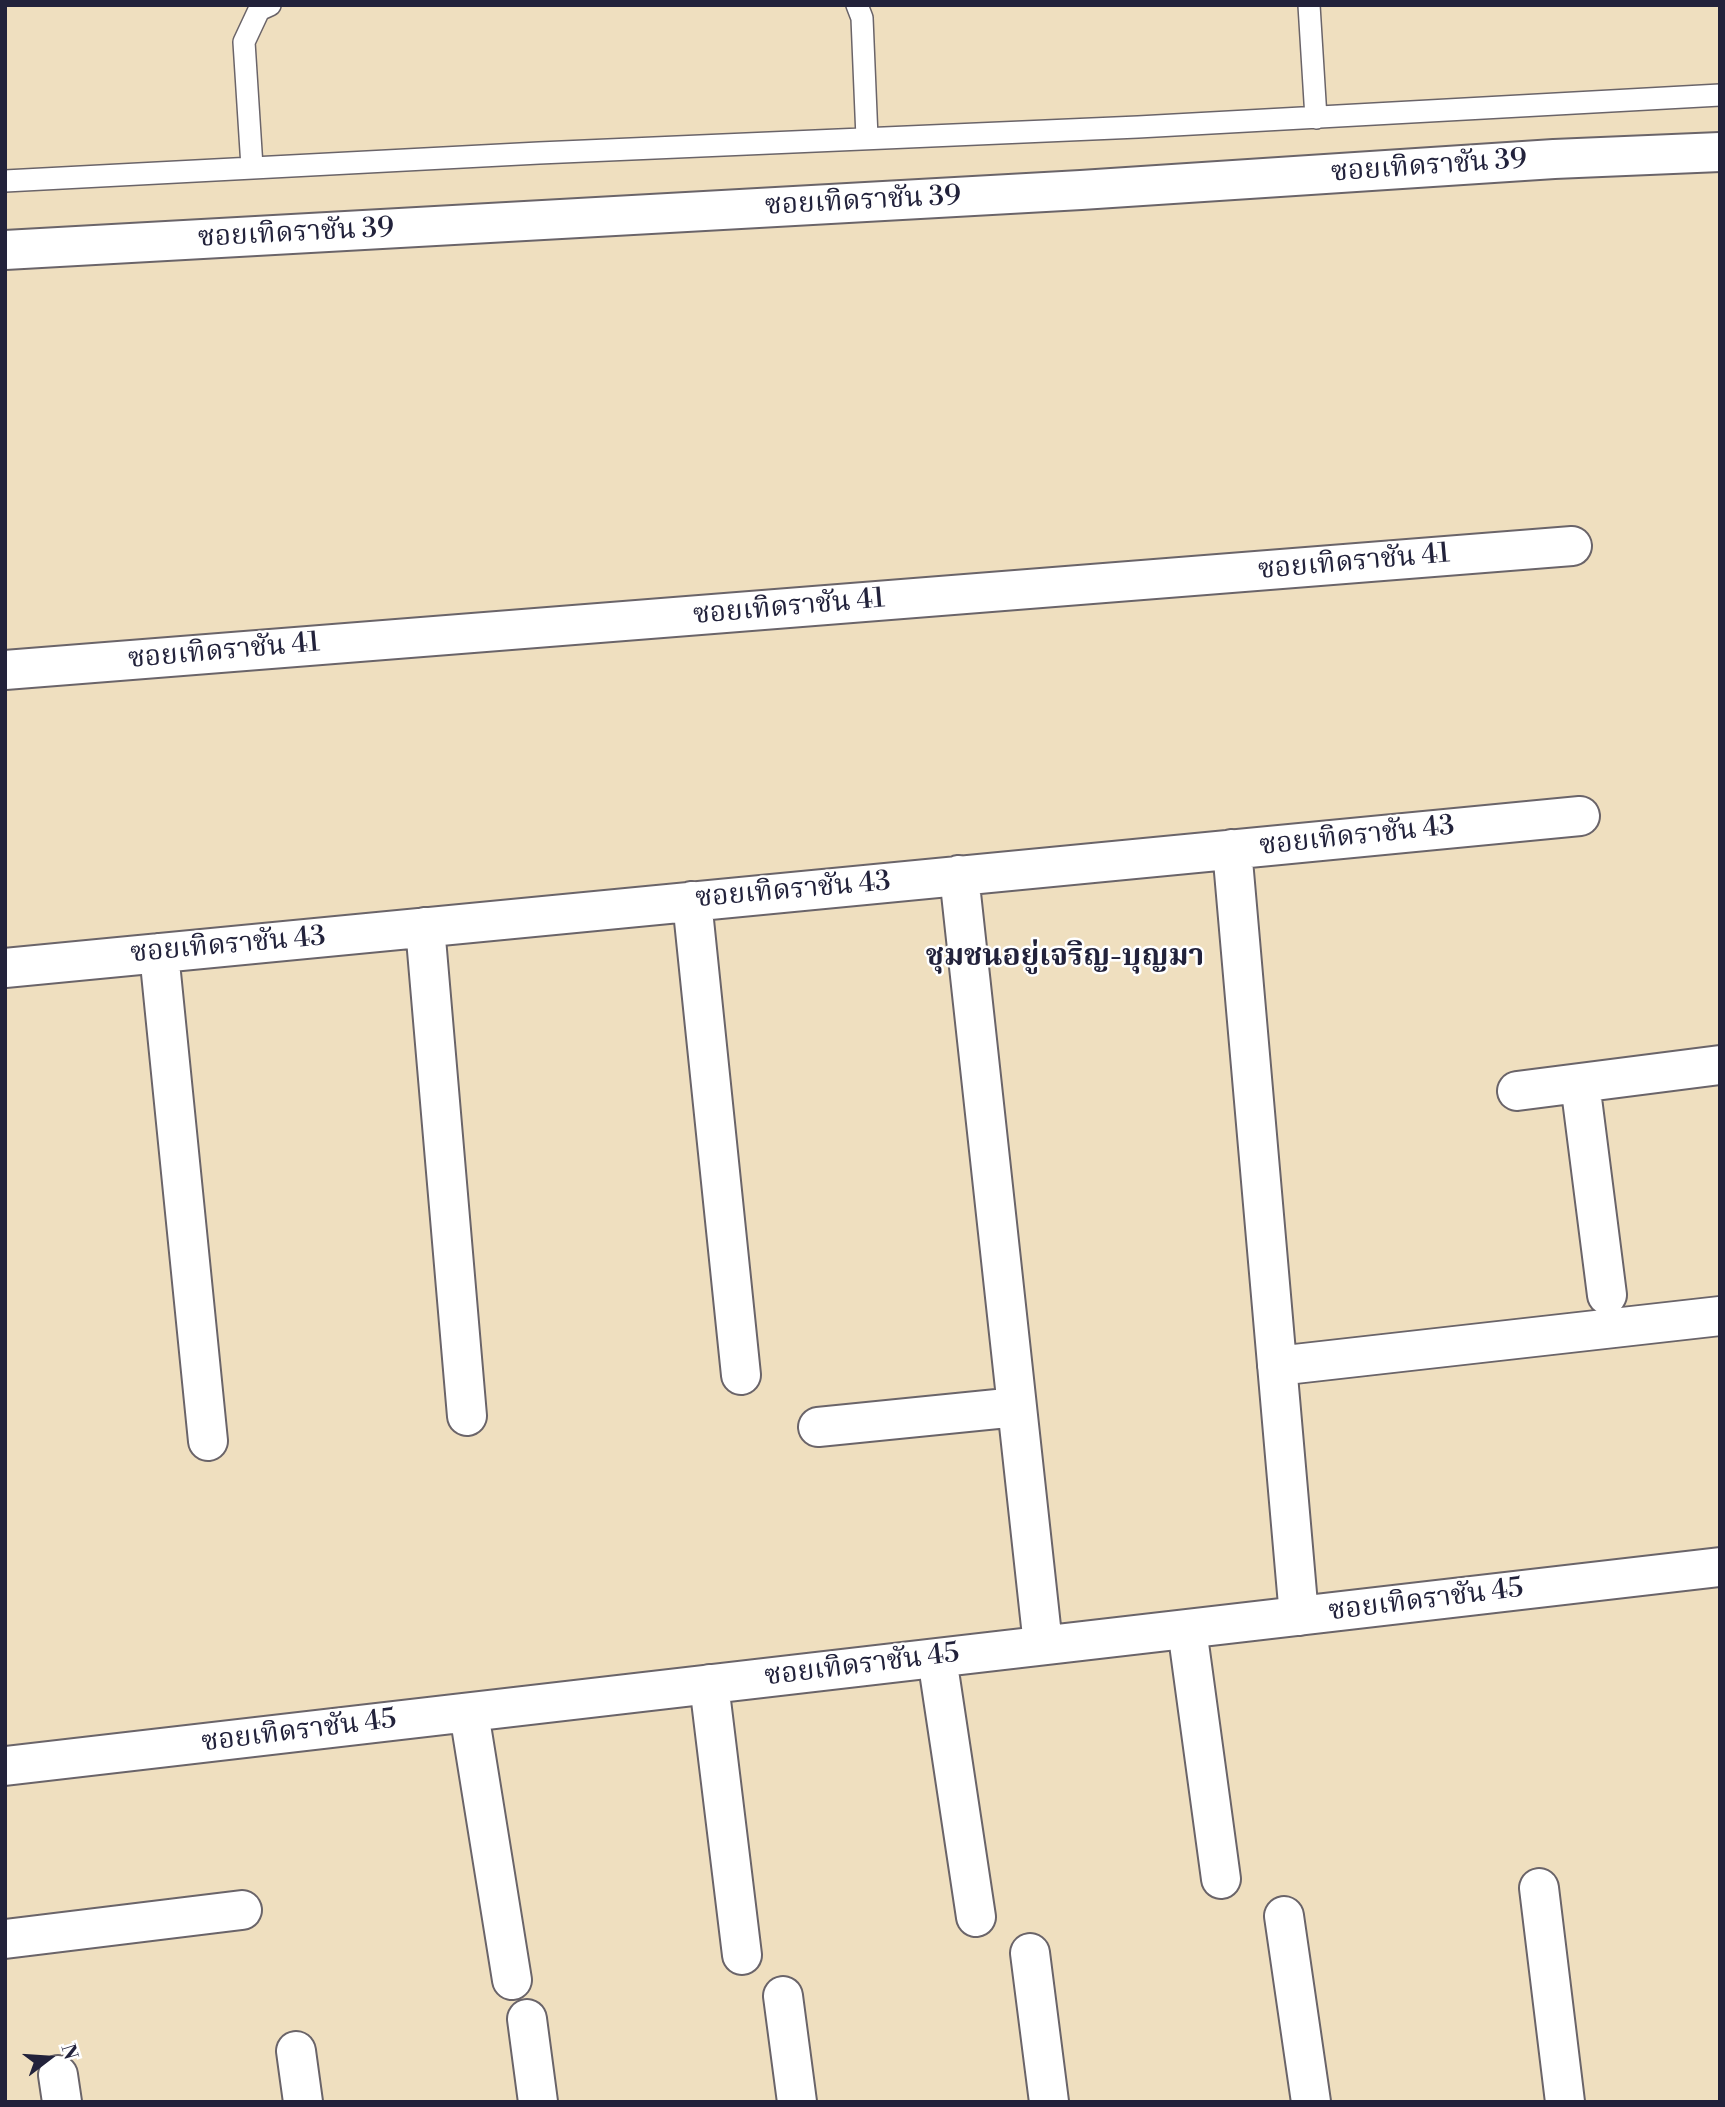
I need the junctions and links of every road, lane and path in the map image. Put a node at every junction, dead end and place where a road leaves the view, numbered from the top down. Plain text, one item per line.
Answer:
1 (270, 5) edge
2 (858, 5) edge
3 (1309, 5) edge
4 (1720, 95) edge
5 (1316, 118) junction
6 (867, 138) junction
7 (1720, 152) edge
8 (252, 167) junction
9 (5, 181) edge
10 (5, 250) edge
11 (1572, 546) dead end
12 (5, 670) edge
13 (1580, 816) dead end
14 (1232, 849) junction
15 (959, 875) junction
16 (692, 901) junction
17 (425, 927) junction
18 (159, 953) junction
19 (5, 968) edge
20 (1720, 1065) edge
21 (1580, 1083) junction
22 (1517, 1091) dead end
23 (1607, 1295) dead end
24 (1720, 1316) edge
25 (1278, 1366) junction
26 (741, 1375) dead end
27 (1017, 1407) junction
28 (467, 1416) dead end
29 (818, 1427) dead end
30 (208, 1441) dead end
31 (1720, 1567) edge
32 (1300, 1616) junction
33 (1187, 1629) junction
34 (1043, 1645) junction
35 (937, 1658) junction
36 (709, 1684) junction
37 (469, 1713) junction
38 (5, 1766) edge
39 (1221, 1879) dead end
40 (1539, 1888) dead end
41 (242, 1910) dead end
42 (1284, 1916) dead end
43 (976, 1917) dead end
44 (5, 1939) edge
45 (1030, 1953) dead end
46 (742, 1955) dead end
47 (512, 1980) dead end
48 (783, 1996) dead end
49 (527, 2020) dead end
50 (296, 2051) dead end
51 (303, 2102) edge
52 (538, 2102) edge
53 (797, 2102) edge
54 (1049, 2102) edge
55 (1311, 2102) edge
56 (1565, 2102) edge

1 - 8 lane
2 - 6 lane
3 - 5 lane
4 - 5 lane
5 - 6 lane
6 - 8 lane
7 - 10 street, ซอยเทิดราชัน 39
8 - 9 lane
11 - 12 street, ซอยเทิดราชัน 41
13 - 14 street, ซอยเทิดราชัน 43
14 - 15 street, ซอยเทิดราชัน 43
14 - 25 street
15 - 16 street, ซอยเทิดราชัน 43
15 - 27 street
16 - 17 street, ซอยเทิดราชัน 43
16 - 26 street
17 - 18 street, ซอยเทิดราชัน 43
17 - 28 street
18 - 19 street, ซอยเทิดราชัน 43
18 - 30 street
20 - 21 street
21 - 22 street
21 - 23 street
24 - 25 street
25 - 32 street
27 - 29 street
27 - 34 street
31 - 32 street, ซอยเทิดราชัน 45
32 - 33 street, ซอยเทิดราชัน 45
33 - 34 street, ซอยเทิดราชัน 45
33 - 39 street
34 - 35 street, ซอยเทิดราชัน 45
35 - 36 street, ซอยเทิดราชัน 45
35 - 43 street
36 - 37 street, ซอยเทิดราชัน 45
36 - 46 street
37 - 38 street, ซอยเทิดราชัน 45
37 - 47 street
40 - 56 street
41 - 44 street
42 - 55 street
45 - 54 street
48 - 53 street
49 - 52 street
50 - 51 street

